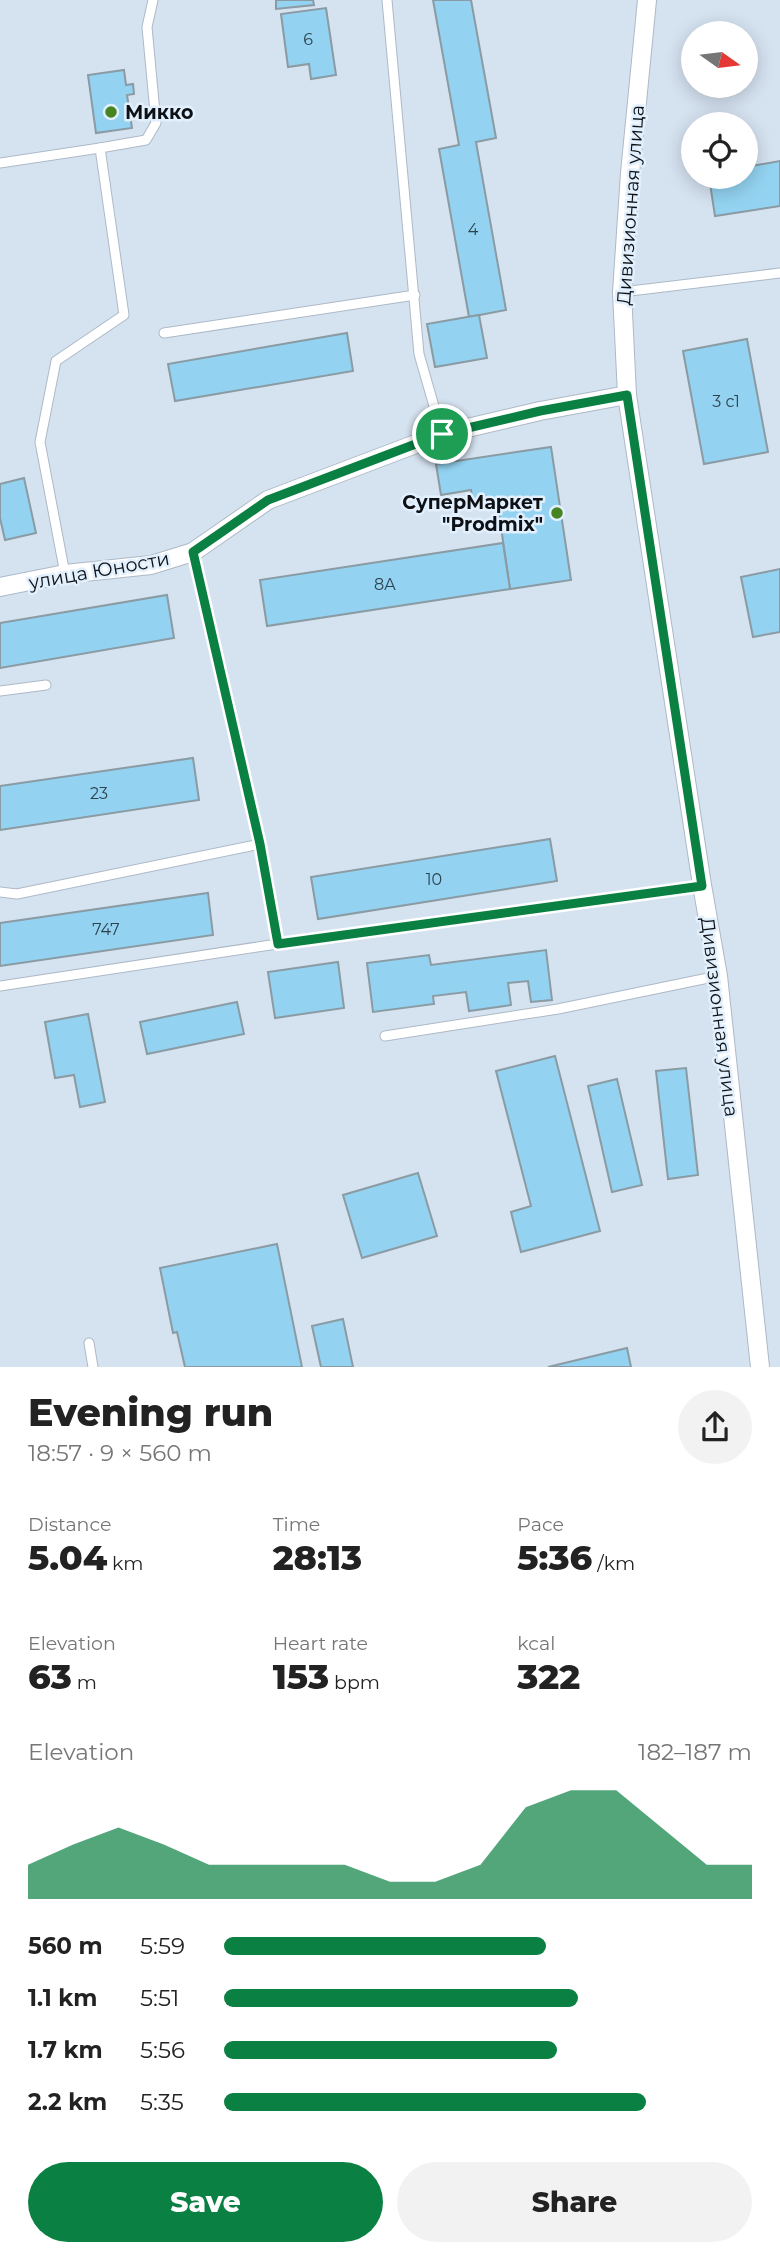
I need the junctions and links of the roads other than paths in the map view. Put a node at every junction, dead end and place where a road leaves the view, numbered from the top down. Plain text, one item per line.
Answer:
1 (153, 0) edge
2 (387, 0) edge
3 (647, 0) edge
4 (100, 148) junction
5 (0, 163) edge
6 (780, 273) edge
7 (622, 292) junction
8 (415, 295) junction
9 (164, 332) dead end
10 (627, 395) junction
11 (442, 434) junction
12 (193, 552) junction
13 (65, 574) junction
14 (0, 587) edge
15 (46, 685) dead end
16 (0, 691) edge
17 (260, 844) junction
18 (702, 886) junction
19 (0, 892) edge
20 (278, 944) junction
21 (718, 976) junction
22 (0, 986) edge
23 (385, 1036) dead end
24 (89, 1343) dead end
25 (93, 1367) edge
26 (760, 1367) edge

1 - 4 lane
2 - 8 lane
3 - 7 street, Дивизионная улица
4 - 5 lane
4 - 13 lane
6 - 7 lane
7 - 10 street, Дивизионная улица
8 - 9 lane
8 - 11 lane
10 - 11 street, улица Юности
10 - 18 street, Дивизионная улица
11 - 12 street, улица Юности
12 - 13 street, улица Юности
12 - 17 lane
13 - 14 street, улица Юности
15 - 16 lane
17 - 19 lane
17 - 20 lane
18 - 20 lane
18 - 21 street, Дивизионная улица
20 - 22 lane
21 - 23 lane
21 - 26 street, Дивизионная улица
24 - 25 lane

